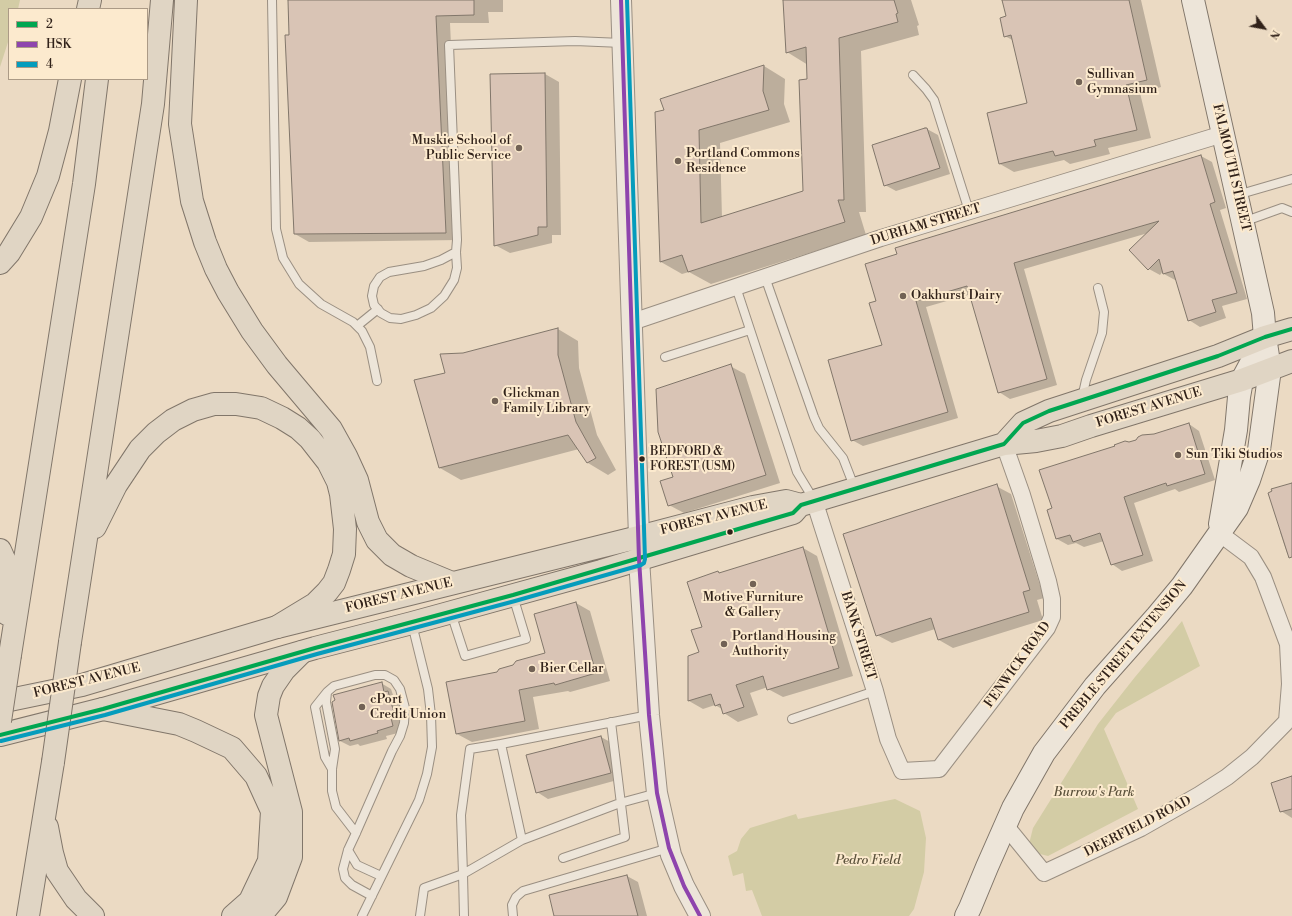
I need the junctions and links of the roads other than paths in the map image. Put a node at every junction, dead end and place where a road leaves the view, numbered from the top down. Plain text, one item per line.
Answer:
1 (162, 0) edge
2 (186, 0) edge
3 (272, 0) edge
4 (621, 0) edge
5 (1193, 0) edge
6 (622, 43) junction
7 (913, 75) dead end
8 (70, 80) edge
9 (98, 80) edge
10 (1223, 134) junction
11 (1292, 179) edge
12 (1237, 196) junction
13 (969, 212) junction
14 (1292, 212) edge
15 (1243, 222) junction
16 (456, 252) junction
17 (0, 263) edge
18 (765, 277) junction
19 (736, 287) junction
20 (1098, 288) dead end
21 (378, 309) junction
22 (632, 322) junction
23 (357, 326) junction
24 (1292, 329) edge
25 (750, 330) junction
26 (1265, 337) junction
27 (665, 357) dead end
28 (1292, 361) edge
29 (1270, 368) junction
30 (1242, 380) junction
31 (377, 381) dead end
32 (1082, 401) junction
33 (1004, 444) junction
34 (855, 489) junction
35 (808, 502) junction
36 (1218, 533) junction
37 (639, 537) junction
38 (85, 546) junction
39 (0, 550) edge
40 (639, 559) junction
41 (452, 583) junction
42 (513, 596) junction
43 (451, 613) junction
44 (412, 623) junction
45 (277, 627) junction
46 (1290, 644) edge
47 (302, 652) junction
48 (10, 655) junction
49 (875, 691) junction
50 (326, 692) junction
51 (0, 702) edge
52 (103, 709) junction
53 (649, 714) junction
54 (1290, 718) edge
55 (792, 719) dead end
56 (0, 721) edge
57 (611, 722) junction
58 (0, 735) edge
59 (501, 744) junction
60 (332, 769) junction
61 (902, 771) joint
62 (656, 793) junction
63 (620, 803) junction
64 (45, 810) junction
65 (1005, 825) junction
66 (356, 833) junction
67 (522, 840) junction
68 (669, 848) junction
69 (348, 850) junction
70 (563, 858) dead end
71 (463, 874) junction
72 (381, 876) junction
73 (372, 896) junction
74 (969, 913) edge
75 (28, 916) edge
76 (92, 916) edge
77 (233, 916) edge
78 (260, 916) edge
79 (362, 916) edge
80 (420, 916) edge
81 (464, 916) edge
82 (513, 916) edge
83 (700, 916) edge

1 - 38 highway
2 - 41 highway
3 - 23 lane
4 - 6 street
5 - 10 main road, FALMOUTH STREET
6 - 16 lane
6 - 22 street
7 - 13 lane
8 - 17 highway
9 - 48 highway
10 - 12 main road, FALMOUTH STREET
10 - 13 street, DURHAM STREET
11 - 12 lane
12 - 15 main road, FALMOUTH STREET
13 - 18 street, DURHAM STREET
14 - 15 lane
15 - 26 main road, FALMOUTH STREET
16 - 21 lane
16 - 21 lane
18 - 19 street, DURHAM STREET
18 - 34 lane
19 - 22 street, DURHAM STREET
19 - 25 lane
20 - 32 lane
21 - 23 lane
22 - 37 street
23 - 31 lane
24 - 26 highway, FOREST AVENUE
25 - 27 lane
25 - 35 lane
26 - 29 main road, PREBLE STREET EXTENSION
26 - 30 main road, PREBLE STREET EXTENSION
26 - 32 highway, FOREST AVENUE
28 - 29 highway, FOREST AVENUE
29 - 30 highway, FOREST AVENUE
29 - 36 main road, PREBLE STREET EXTENSION
30 - 33 highway, FOREST AVENUE
30 - 36 main road, PREBLE STREET EXTENSION
32 - 33 highway, FOREST AVENUE
33 - 34 highway, FOREST AVENUE
33 - 61 street, FENWICK ROAD
34 - 35 highway, FOREST AVENUE
35 - 37 highway, FOREST AVENUE
35 - 40 highway, FOREST AVENUE
35 - 49 street, BANK STREET
36 - 46 street
36 - 65 main road, PREBLE STREET EXTENSION
37 - 40 street
37 - 41 highway, FOREST AVENUE
38 - 45 highway
38 - 64 highway, bridge
39 - 48 highway
40 - 42 highway, FOREST AVENUE
40 - 53 street
41 - 45 highway, FOREST AVENUE
42 - 43 highway, FOREST AVENUE
42 - 43 lane
43 - 44 highway, FOREST AVENUE
44 - 47 highway, FOREST AVENUE
44 - 72 lane
45 - 51 highway, FOREST AVENUE
46 - 54 street
47 - 52 highway, FOREST AVENUE
47 - 78 highway
48 - 56 highway, bridge
49 - 55 lane
49 - 61 street, BANK STREET
50 - 60 lane
50 - 60 lane
50 - 66 lane
52 - 58 highway, FOREST AVENUE
52 - 77 highway
53 - 57 lane
53 - 62 street
54 - 65 street, DEERFIELD ROAD
57 - 59 lane
57 - 63 lane
59 - 67 lane
59 - 71 lane
60 - 66 lane
62 - 63 lane
62 - 68 street
63 - 67 lane
63 - 70 lane
64 - 75 highway
64 - 76 highway
65 - 74 main road, PREBLE STREET EXTENSION
66 - 69 lane
67 - 71 lane
68 - 82 lane
68 - 83 street
69 - 72 lane
69 - 73 lane
71 - 80 lane
71 - 81 lane
72 - 73 lane
73 - 79 lane

